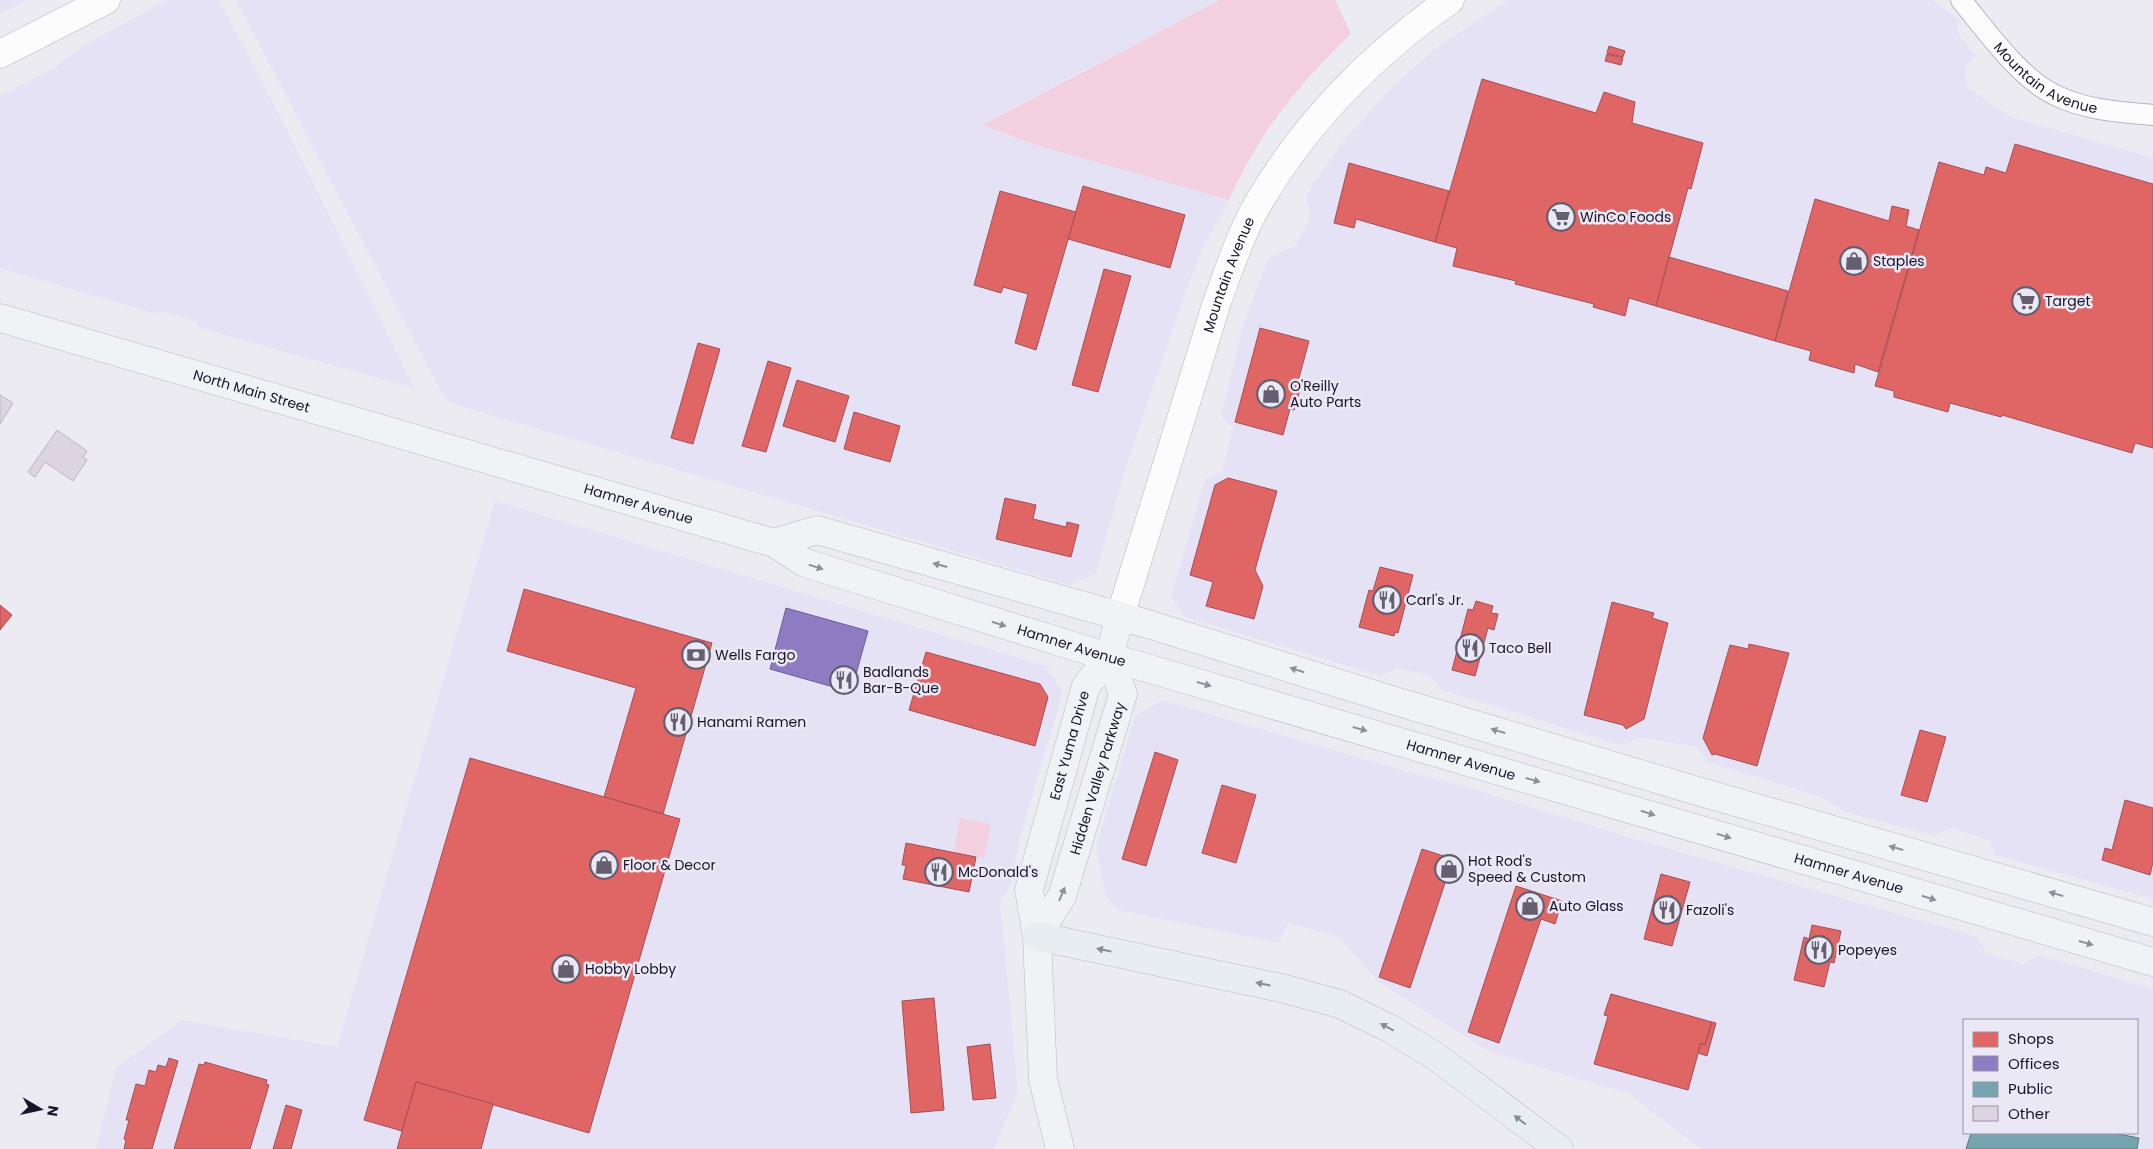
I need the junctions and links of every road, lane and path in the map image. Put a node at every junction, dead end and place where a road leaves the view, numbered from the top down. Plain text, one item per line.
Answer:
1 (106, 0) edge
2 (1450, 0) edge
3 (1961, 0) edge
4 (0, 54) edge
5 (2153, 116) edge
6 (0, 318) edge
7 (503, 466) joint
8 (774, 543) junction
9 (1120, 617) junction
10 (1109, 657) junction
11 (2153, 922) edge
12 (1037, 936) junction
13 (2153, 962) edge
14 (1060, 1149) edge
15 (1559, 1149) edge

1 - 4 main road
2 - 9 main road, Mountain Avenue
3 - 5 street, Mountain Avenue
6 - 7 main road, North Main Street
7 - 8 main road, Hamner Avenue
9 -> 8 main road
8 -> 10 main road, Hamner Avenue
9 - 10 main road
11 -> 9 main road
10 - 12 main road, East Yuma Drive
12 -> 10 main road, Hidden Valley Parkway
10 -> 13 main road, Hamner Avenue
12 - 14 main road
15 -> 12 highway

